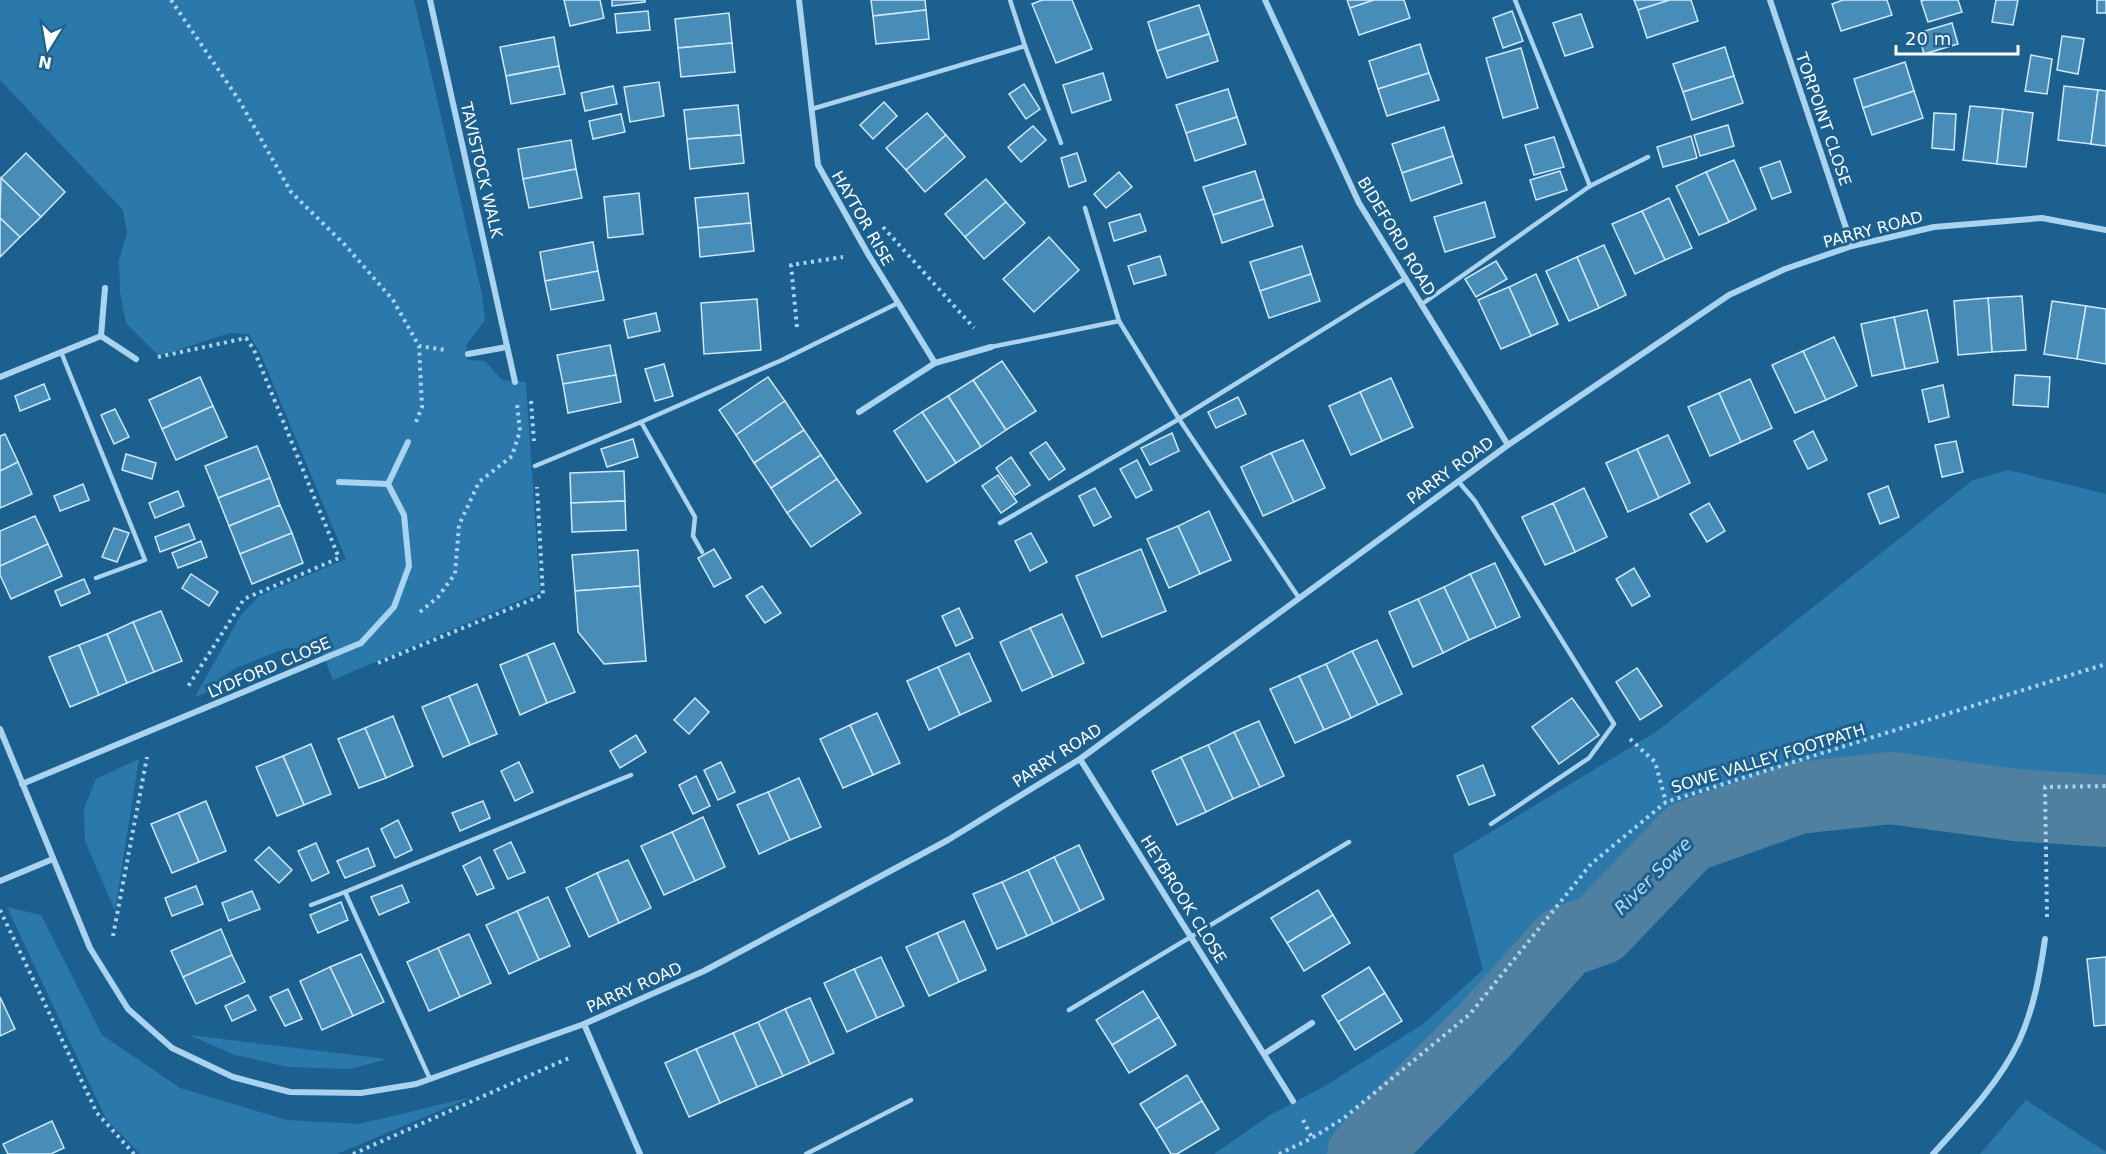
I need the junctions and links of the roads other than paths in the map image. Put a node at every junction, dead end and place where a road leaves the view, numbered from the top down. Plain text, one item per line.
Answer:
1 (430, 0) edge
2 (799, 0) edge
3 (1010, 0) edge
4 (1265, 0) edge
5 (1515, 0) edge
6 (1770, 0) edge
7 (1025, 46) junction
8 (812, 109) junction
9 (1061, 143) dead end
10 (1648, 157) dead end
11 (1590, 186) junction
12 (1085, 208) dead end
13 (2106, 230) edge
14 (1852, 246) junction
15 (1406, 278) junction
16 (105, 288) dead end
17 (898, 303) junction
18 (1422, 304) junction
19 (1119, 321) junction
20 (101, 336) junction
21 (507, 347) junction
22 (991, 348) joint
23 (61, 352) junction
24 (468, 354) road end
25 (136, 359) road end
26 (935, 363) junction
27 (0, 377) edge
28 (515, 382) road end
29 (859, 412) dead end
30 (1179, 419) junction
31 (641, 422) junction
32 (408, 442) road end
33 (1508, 445) junction
34 (535, 466) road end
35 (1458, 481) junction
36 (339, 482) dead end
37 (388, 484) junction
38 (1000, 523) dead end
39 (702, 552) dead end
40 (96, 578) dead end
41 (1299, 598) junction
42 (0, 729) edge
43 (1080, 759) junction
44 (631, 775) dead end
45 (22, 784) junction
46 (1491, 824) dead end
47 (1349, 842) dead end
48 (53, 859) junction
49 (0, 881) edge
50 (345, 892) junction
51 (311, 905) dead end
52 (1192, 938) junction
53 (2045, 939) road end
54 (1069, 1010) dead end
55 (1312, 1023) dead end
56 (584, 1024) junction
57 (1264, 1054) junction
58 (430, 1079) junction
59 (912, 1100) dead end
60 (1293, 1101) dead end
61 (640, 1154) edge
62 (806, 1154) edge
63 (1933, 1154) edge

1 - 21 street, TAVISTOCK WALK
2 - 8 street, HAYTOR RISE
3 - 7 lane
4 - 15 street, BIDEFORD ROAD
5 - 11 lane
6 - 14 street, TORPOINT CLOSE
7 - 8 lane
7 - 9 lane
8 - 17 street, HAYTOR RISE
10 - 11 lane
11 - 18 lane
12 - 19 lane
13 - 14 street, PARRY ROAD
14 - 33 street, PARRY ROAD
15 - 18 street, BIDEFORD ROAD
15 - 30 lane
16 - 20 street
17 - 26 street, HAYTOR RISE
17 - 31 lane
18 - 33 street, BIDEFORD ROAD
19 - 22 lane
19 - 30 lane
20 - 23 street
20 - 25 street
21 - 24 street
21 - 28 street, TAVISTOCK WALK
22 - 26 street
23 - 27 street
23 - 40 lane
26 - 29 street
30 - 38 lane
30 - 41 lane
31 - 34 lane
31 - 39 lane
32 - 37 street
33 - 35 street, PARRY ROAD
35 - 41 street, PARRY ROAD
35 - 46 lane
36 - 37 street
37 - 45 street, LYDFORD CLOSE
41 - 43 street, PARRY ROAD
42 - 45 street, PARRY ROAD
43 - 52 street, HEYBROOK CLOSE
43 - 56 street, PARRY ROAD
44 - 50 lane
45 - 48 street, PARRY ROAD
47 - 52 lane
48 - 49 street
48 - 58 street, PARRY ROAD
50 - 51 lane
50 - 58 lane
52 - 54 lane
52 - 57 street, HEYBROOK CLOSE
53 - 63 street
55 - 57 street
56 - 58 street, PARRY ROAD
56 - 61 street
57 - 60 street, HEYBROOK CLOSE
59 - 62 lane

